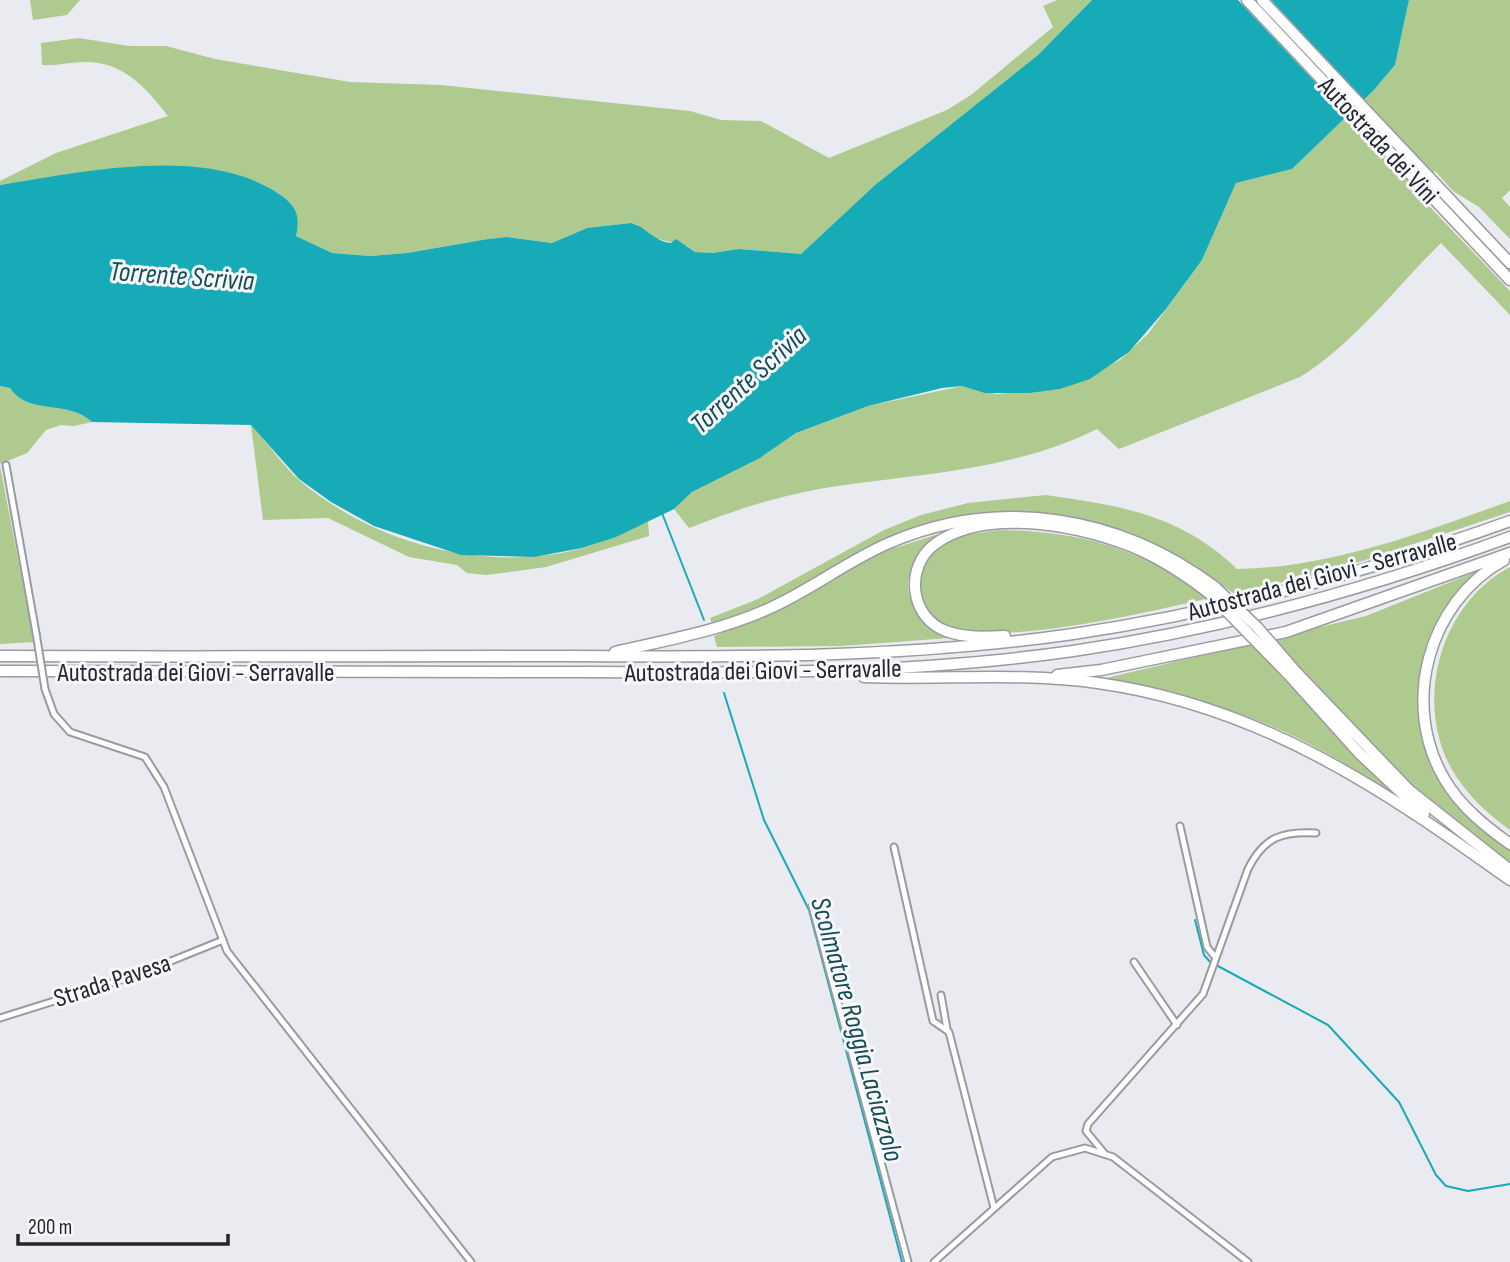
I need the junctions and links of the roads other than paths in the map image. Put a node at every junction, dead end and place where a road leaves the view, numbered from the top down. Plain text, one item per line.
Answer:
1 (1247, 0) edge
2 (1262, 0) edge
3 (1436, 194) junction
4 (1457, 207) junction
5 (1510, 253) edge
6 (1510, 263) edge
7 (1510, 280) edge
8 (6, 465) dead end
9 (1510, 521) edge
10 (1510, 537) edge
11 (1510, 555) edge
12 (1212, 590) junction
13 (1072, 634) junction
14 (0, 656) edge
15 (598, 656) junction
16 (0, 671) edge
17 (808, 672) junction
18 (1292, 673) junction
19 (1032, 677) junction
20 (1180, 826) dead end
21 (1316, 832) dead end
22 (1447, 835) junction
23 (1510, 844) edge
24 (894, 847) dead end
25 (1509, 869) edge
26 (1510, 880) edge
27 (812, 906) dead end
28 (223, 940) junction
29 (1215, 957) junction
30 (1134, 962) dead end
31 (941, 995) dead end
32 (0, 1018) edge
33 (1177, 1025) junction
34 (947, 1029) junction
35 (1105, 1154) junction
36 (994, 1208) junction
37 (471, 1262) edge
38 (908, 1262) edge
39 (934, 1262) edge
40 (1248, 1262) edge

1 - 3 highway, Autostrada dei Vini
2 - 3 highway, Autostrada dei Vini
3 - 4 highway, Autostrada dei Vini
3 - 7 highway, Autostrada dei Vini
4 - 5 highway
4 - 6 highway, Autostrada dei Vini
8 - 28 street, bridge
9 - 13 highway, Autostrada dei Giovi - Serravalle
10 - 17 highway, Autostrada dei Giovi - Serravalle
11 - 19 highway
11 - 23 highway
12 - 13 highway
12 - 15 highway
12 - 18 highway, bridge
13 - 15 highway, Autostrada dei Giovi - Serravalle
14 - 15 highway, Autostrada dei Giovi - Serravalle
16 - 17 highway, Autostrada dei Giovi - Serravalle
17 - 19 highway
18 - 22 highway
18 - 25 highway
19 - 22 highway
20 - 29 street
21 - 29 street
22 - 26 highway
24 - 34 street
27 - 38 street
28 - 32 street, Strada Pavesa
28 - 37 street
29 - 33 street
30 - 33 street
31 - 34 street
33 - 35 street
34 - 36 street
35 - 36 street
35 - 40 street
36 - 39 street

